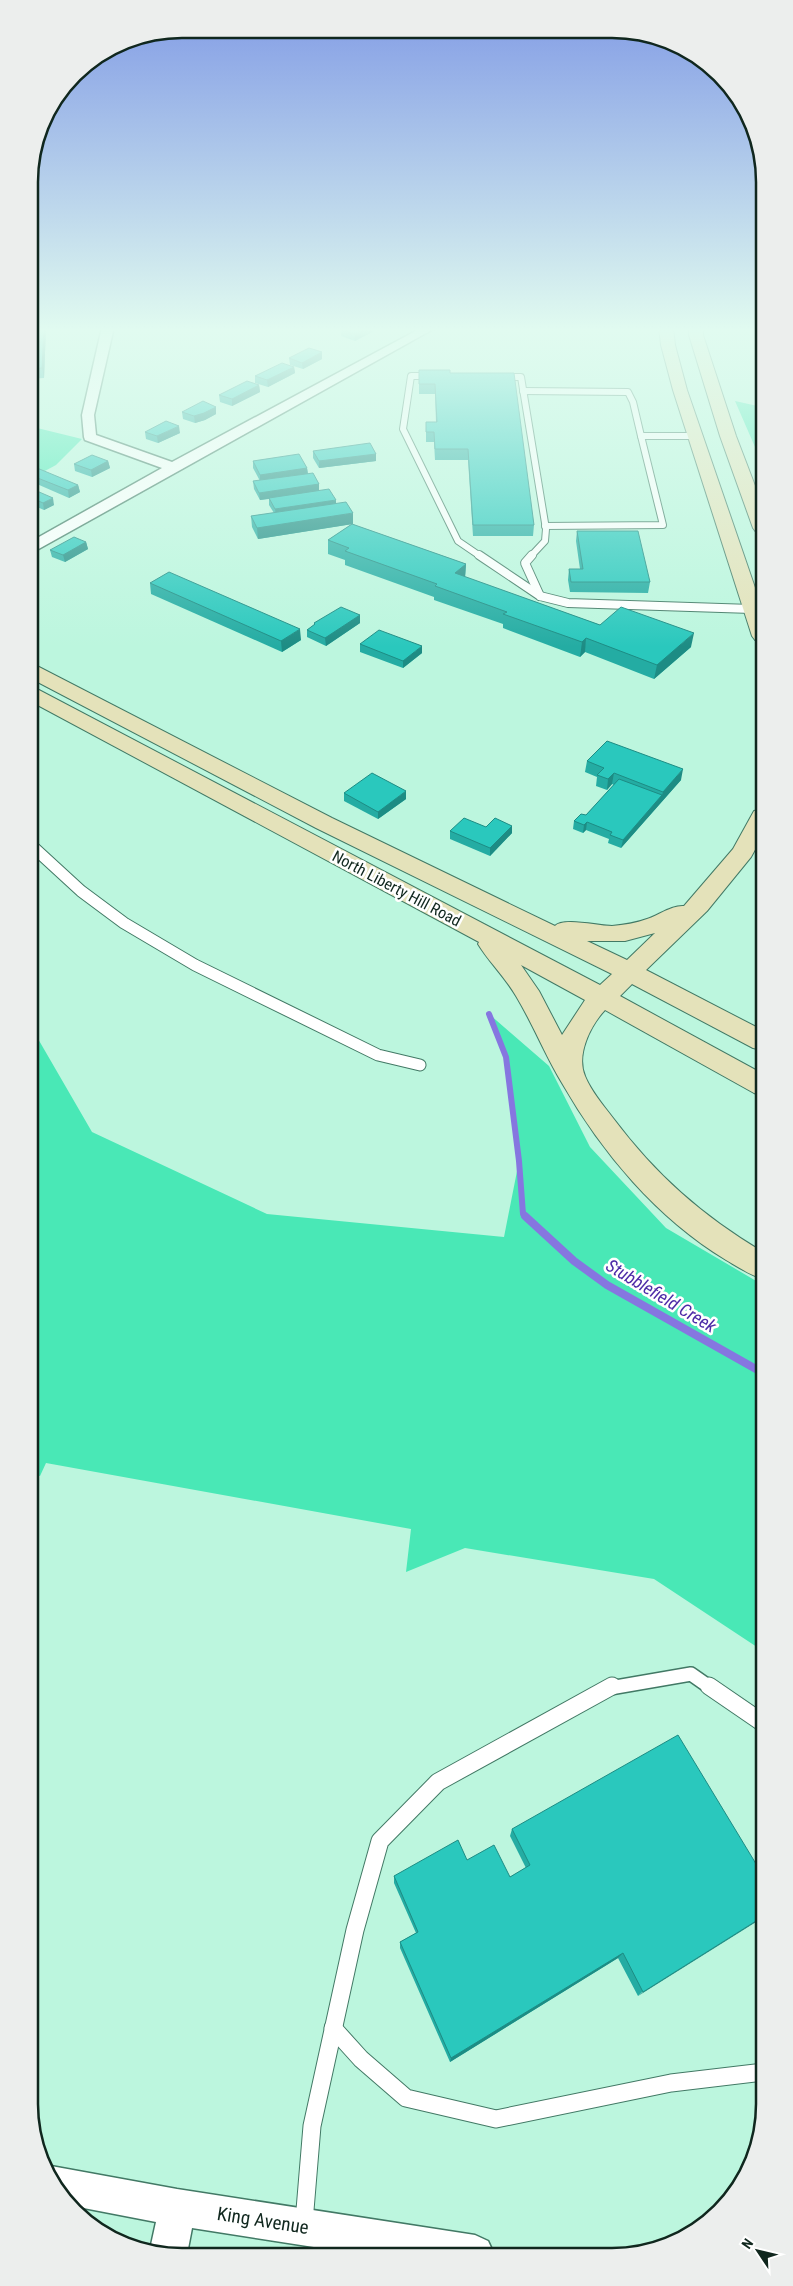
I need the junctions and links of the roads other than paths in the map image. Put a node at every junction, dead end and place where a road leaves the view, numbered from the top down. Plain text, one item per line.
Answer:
1 (90, 434) edge
2 (234, 434) edge
3 (405, 434) edge
4 (530, 434) edge
5 (640, 436) joint
6 (694, 436) junction
7 (728, 436) joint
8 (173, 467) junction
9 (756, 511) edge
10 (545, 526) junction
11 (38, 543) edge
12 (540, 596) junction
13 (756, 606) edge
14 (756, 609) edge
15 (38, 674) edge
16 (38, 697) edge
17 (756, 828) edge
18 (38, 851) edge
19 (699, 905) junction
20 (510, 912) junction
21 (474, 929) junction
22 (630, 971) junction
23 (604, 997) junction
24 (756, 1038) edge
25 (420, 1065) dead end
26 (571, 1075) junction
27 (756, 1082) edge
28 (755, 1262) edge
29 (755, 1718) edge
30 (333, 2028) junction
31 (755, 2073) edge
32 (63, 2186) edge
33 (177, 2206) junction
34 (304, 2227) junction
35 (169, 2247) edge
36 (437, 2248) edge

1 - 8 street
2 - 8 street
3 - 12 lane
4 - 10 lane
5 - 6 lane
5 - 10 lane
6 - 7 main road
6 - 13 main road
7 - 9 main road
8 - 11 street
10 - 12 lane
12 - 14 lane
15 - 20 main road, North Liberty Hill Road
16 - 21 main road, North Liberty Hill Road
17 - 19 main road
18 - 25 lane
19 - 20 main road
19 - 22 main road
20 - 22 main road, North Liberty Hill Road
21 - 23 main road, North Liberty Hill Road
21 - 26 main road
22 - 23 main road
22 - 24 main road, North Liberty Hill Road
23 - 26 main road
23 - 27 main road, North Liberty Hill Road
26 - 28 main road
29 - 30 lane
30 - 31 lane
30 - 34 lane
32 - 33 street, King Avenue
33 - 34 street, King Avenue
33 - 35 street
34 - 36 street, King Avenue

